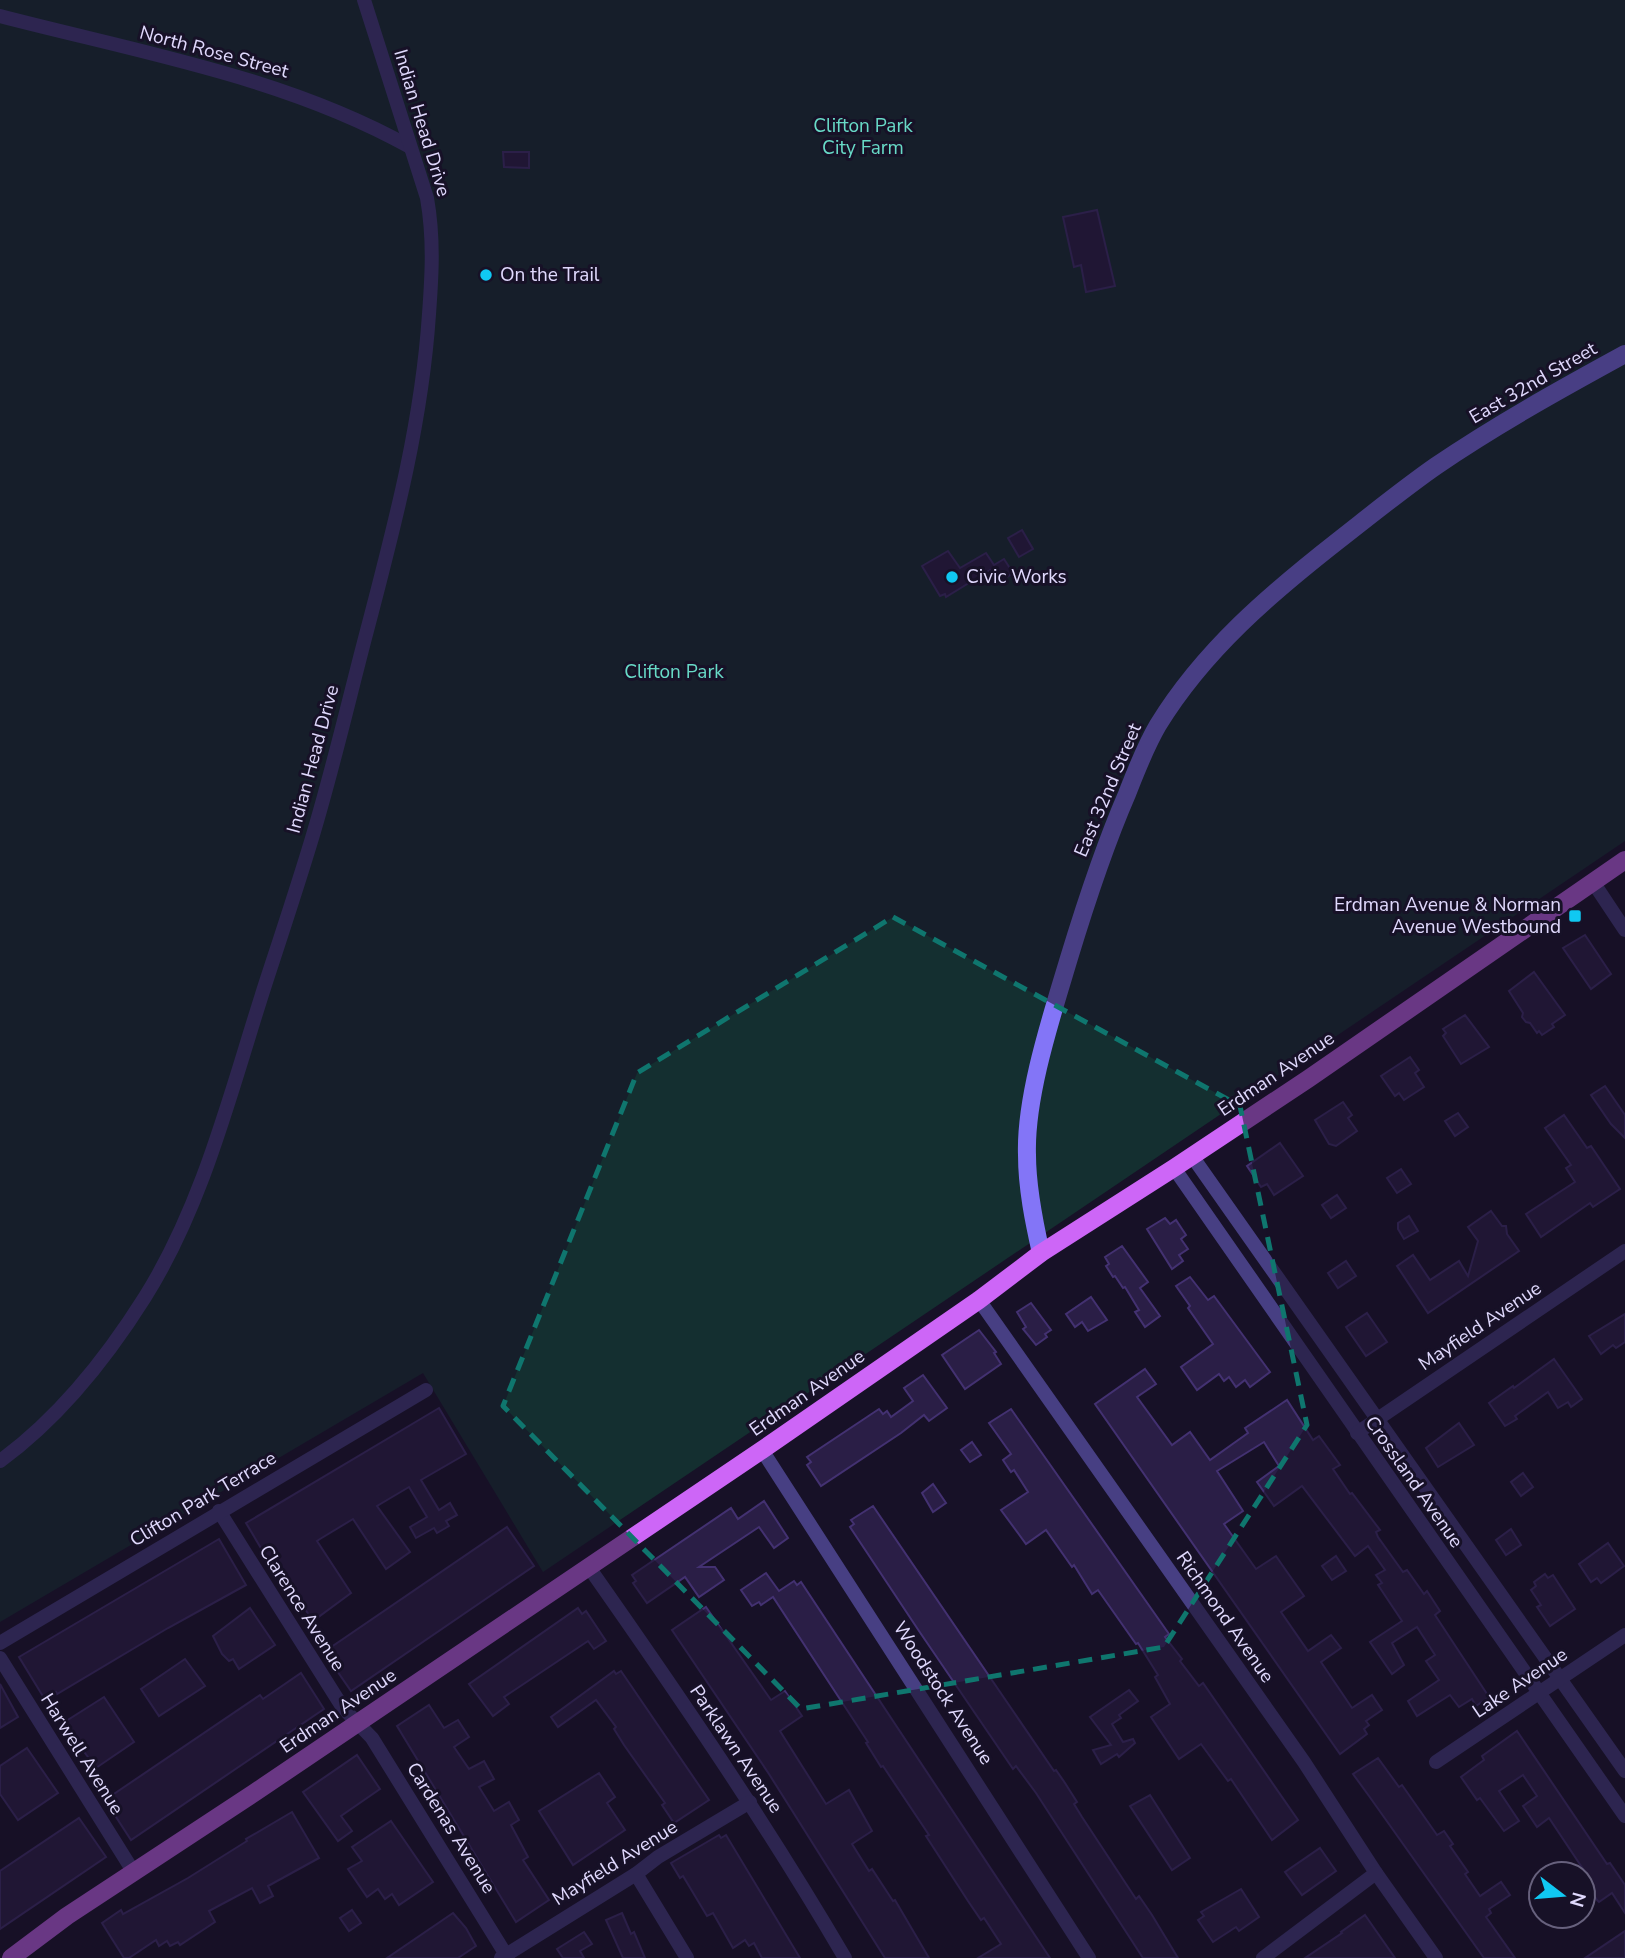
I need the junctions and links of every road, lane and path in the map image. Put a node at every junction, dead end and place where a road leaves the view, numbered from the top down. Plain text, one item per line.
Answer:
1 (364, 0) edge
2 (0, 16) edge
3 (410, 147) junction
4 (1625, 354) edge
5 (1625, 860) edge
6 (1593, 882) junction
7 (1625, 930) edge
8 (1192, 1156) junction
9 (1174, 1168) junction
10 (1625, 1251) edge
11 (1041, 1253) junction
12 (979, 1300) junction
13 (426, 1390) dead end
14 (1377, 1419) junction
15 (1357, 1433) junction
16 (762, 1450) junction
17 (0, 1461) edge
18 (219, 1511) junction
19 (588, 1566) junction
20 (1625, 1635) edge
21 (0, 1643) edge
22 (0, 1658) edge
23 (1561, 1680) junction
24 (1539, 1694) junction
25 (356, 1723) junction
26 (1436, 1762) dead end
27 (1625, 1771) edge
28 (750, 1802) junction
29 (1625, 1816) edge
30 (133, 1871) junction
31 (1377, 1873) junction
32 (636, 1874) junction
33 (505, 1957) edge
34 (11, 1958) edge
35 (687, 1958) edge
36 (845, 1958) edge
37 (1089, 1958) edge
38 (1263, 1958) edge
39 (1436, 1958) edge

1 - 3 street, Indian Head Drive
2 - 3 street, North Rose Street
3 - 17 street, Indian Head Drive
4 - 11 street, East 32nd Street
5 - 6 main road, Erdman Avenue
6 - 7 street
6 - 8 main road, Erdman Avenue
8 - 9 main road, Erdman Avenue
8 - 14 street, Crossland Avenue
9 - 11 main road, Erdman Avenue
9 - 15 street, Crossland Avenue
10 - 14 street, Mayfield Avenue
11 - 12 main road, Erdman Avenue
12 - 16 main road, Erdman Avenue
12 - 31 street, Richmond Avenue
13 - 18 street, Clifton Park Terrace
14 - 15 street, Mayfield Avenue
14 - 23 street, Crossland Avenue
15 - 24 street, Crossland Avenue
16 - 19 main road, Erdman Avenue
16 - 37 street, Woodstock Avenue
18 - 21 street, Clifton Park Terrace
18 - 25 street, Clarence Avenue
19 - 25 main road, Erdman Avenue
19 - 28 street, Parklawn Avenue
20 - 23 street, Lake Avenue
22 - 30 street, Harwell Avenue
23 - 24 street, Lake Avenue
23 - 27 street, Crossland Avenue
24 - 26 street, Lake Avenue
24 - 29 street, Crossland Avenue
25 - 30 main road, Erdman Avenue
25 - 33 street, Cardenas Avenue
28 - 32 street, Mayfield Avenue
28 - 36 street, Parklawn Avenue
30 - 34 main road, Erdman Avenue
31 - 38 street
31 - 39 street, Richmond Avenue
32 - 33 street, Mayfield Avenue
32 - 35 street

